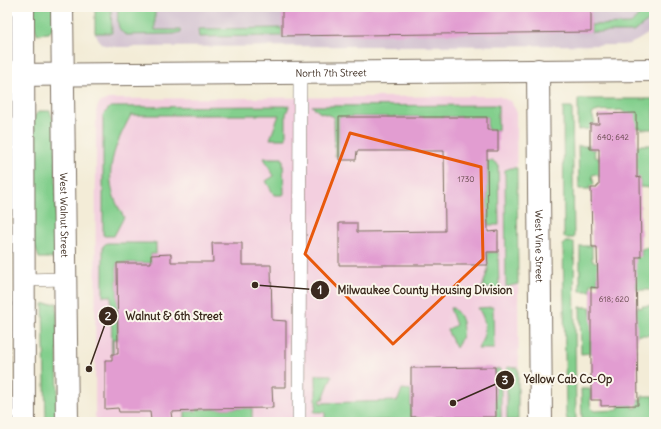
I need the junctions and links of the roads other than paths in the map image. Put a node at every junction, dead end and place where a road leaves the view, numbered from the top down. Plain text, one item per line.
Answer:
1 (23, 7) edge
2 (62, 7) edge
3 (652, 68) edge
4 (538, 70) junction
5 (300, 72) junction
6 (15, 74) edge
7 (64, 74) junction
8 (65, 279) junction
9 (24, 280) junction
10 (24, 422) edge
11 (67, 422) edge
12 (299, 422) edge
13 (541, 422) edge

1 - 6 street
2 - 7 street, West Walnut Street
3 - 4 street, North 7th Street
4 - 5 street, North 7th Street
4 - 13 street, West Vine Street
5 - 7 street, North 7th Street
5 - 12 lane
6 - 7 street, North 7th Street
6 - 9 street
7 - 8 street, West Walnut Street
8 - 9 lane
8 - 11 street, West Walnut Street
9 - 10 street

